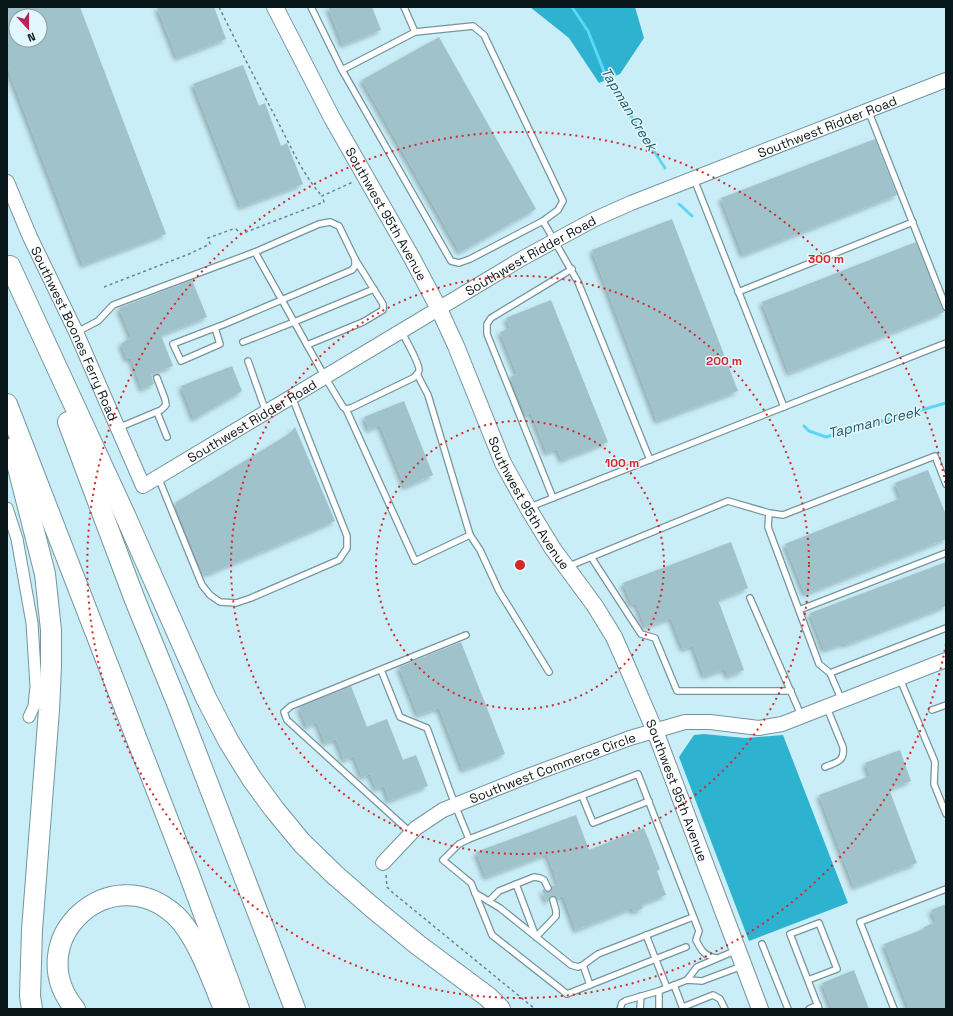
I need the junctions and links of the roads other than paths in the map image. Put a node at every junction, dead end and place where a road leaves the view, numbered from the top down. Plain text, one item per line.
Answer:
1 (275, 7) edge
2 (311, 7) edge
3 (404, 7) edge
4 (415, 32) junction
5 (342, 70) junction
6 (946, 80) edge
7 (868, 110) junction
8 (694, 179) junction
9 (7, 182) edge
10 (543, 220) junction
11 (912, 222) junction
12 (555, 241) junction
13 (255, 252) junction
14 (355, 259) junction
15 (8, 263) edge
16 (572, 269) junction
17 (374, 289) junction
18 (738, 292) junction
19 (282, 300) junction
20 (946, 307) edge
21 (439, 309) junction
22 (294, 322) junction
23 (215, 328) junction
24 (402, 331) junction
25 (76, 332) junction
26 (243, 342) dead end
27 (946, 343) edge
28 (307, 345) junction
29 (248, 361) dead end
30 (418, 374) junction
31 (325, 377) junction
32 (157, 378) dead end
33 (292, 397) junction
34 (7, 404) edge
35 (784, 407) junction
36 (346, 409) junction
37 (157, 412) junction
38 (266, 413) junction
39 (7, 423) edge
40 (117, 428) junction
41 (167, 437) dead end
42 (650, 460) junction
43 (158, 477) junction
44 (946, 484) edge
45 (142, 486) joint
46 (553, 498) junction
47 (7, 508) edge
48 (528, 508) junction
49 (769, 514) junction
50 (470, 535) junction
51 (946, 553) edge
52 (591, 557) junction
53 (567, 567) junction
54 (750, 598) dead end
55 (799, 610) junction
56 (946, 628) edge
57 (466, 635) dead end
58 (946, 660) edge
59 (381, 670) junction
60 (549, 672) dead end
61 (830, 674) junction
62 (899, 678) junction
63 (791, 691) junction
64 (842, 701) junction
65 (946, 705) edge
66 (827, 707) junction
67 (932, 710) dead end
68 (30, 717) dead end
69 (802, 718) junction
70 (654, 731) junction
71 (825, 767) dead end
72 (582, 796) junction
73 (649, 801) junction
74 (455, 805) junction
75 (946, 814) edge
76 (411, 833) junction
77 (469, 839) junction
78 (383, 863) road end
79 (516, 884) junction
80 (548, 888) dead end
81 (946, 889) edge
82 (474, 892) junction
83 (553, 900) dead end
84 (489, 901) junction
85 (694, 918) junction
86 (646, 935) junction
87 (536, 937) junction
88 (762, 944) dead end
89 (686, 947) dead end
90 (737, 950) junction
91 (716, 958) junction
92 (656, 959) junction
93 (583, 965) junction
94 (744, 966) junction
95 (687, 980) junction
96 (808, 980) junction
97 (285, 982) junction
98 (590, 985) junction
99 (674, 985) junction
100 (667, 988) junction
101 (659, 991) junction
102 (640, 996) junction
103 (494, 1003) edge
104 (29, 1005) edge
105 (818, 1007) edge
106 (640, 1008) dead end
107 (683, 1008) edge
108 (75, 1009) edge
109 (224, 1009) edge
110 (239, 1009) edge
111 (295, 1009) edge
112 (299, 1009) edge
113 (510, 1009) edge
114 (620, 1009) edge
115 (659, 1009) edge
116 (725, 1009) edge
117 (760, 1009) edge
118 (788, 1009) edge
119 (809, 1009) edge
120 (894, 1009) edge

1 - 21 main road, Southwest 95th Avenue
2 - 5 lane
3 - 4 lane
4 - 5 lane
4 - 10 lane
5 - 10 lane
6 - 7 street, Southwest Ridder Road
7 - 8 street, Southwest Ridder Road
7 - 11 lane
8 - 12 street, Southwest Ridder Road
8 - 18 lane
9 - 25 street, Southwest Boones Ferry Road
10 - 12 lane
11 - 18 lane
11 - 20 lane
12 - 16 lane
12 - 21 street, Southwest Ridder Road
13 - 14 lane
13 - 19 lane
13 - 25 lane
14 - 17 lane
14 - 19 lane
15 - 97 highway
15 - 103 highway
16 - 42 lane
16 - 46 lane
17 - 22 lane
17 - 28 lane
18 - 35 lane
19 - 22 lane
19 - 23 lane
21 - 24 street, Southwest Ridder Road
21 - 48 main road, Southwest 95th Avenue
22 - 26 lane
22 - 28 lane
23 - 23 lane
24 - 30 lane
24 - 31 street, Southwest Ridder Road
25 - 40 street, Southwest Boones Ferry Road
27 - 35 lane
28 - 31 lane
29 - 38 lane
30 - 36 lane
30 - 50 lane
31 - 33 street, Southwest Ridder Road
31 - 36 lane
32 - 37 lane
33 - 38 street, Southwest Ridder Road
33 - 43 lane
34 - 110 highway
35 - 42 lane
36 - 50 lane
37 - 40 lane
37 - 41 lane
38 - 43 street, Southwest Ridder Road
39 - 104 highway
40 - 45 street, Southwest Boones Ferry Road
42 - 46 lane
43 - 45 street, Southwest Ridder Road
44 - 49 lane
46 - 48 lane
47 - 68 street
48 - 53 main road, Southwest 95th Avenue
49 - 52 lane
49 - 55 lane
50 - 60 lane
51 - 55 lane
52 - 53 lane
52 - 63 lane
53 - 70 main road, Southwest 95th Avenue
54 - 63 lane
55 - 61 lane
56 - 61 lane
57 - 59 lane
58 - 62 street, Southwest Commerce Circle
59 - 74 lane
59 - 76 lane
61 - 64 lane
62 - 64 street, Southwest Commerce Circle
62 - 75 lane
63 - 69 lane
64 - 66 street, Southwest Commerce Circle
65 - 67 lane
66 - 69 street, Southwest Commerce Circle
66 - 71 lane
69 - 70 street, Southwest Commerce Circle
70 - 74 street, Southwest Commerce Circle
70 - 90 main road, Southwest 95th Avenue
72 - 73 lane
72 - 73 lane
72 - 77 lane
73 - 85 lane
74 - 76 street, Southwest Commerce Circle
74 - 77 lane
76 - 78 street, Southwest Commerce Circle
77 - 82 lane
79 - 80 lane
79 - 84 lane
79 - 87 lane
81 - 120 lane
82 - 84 lane
82 - 98 lane
83 - 87 lane
84 - 87 lane
85 - 86 lane
85 - 91 lane
86 - 92 lane
86 - 93 lane
87 - 93 lane
88 - 118 lane
89 - 92 lane
90 - 91 lane
90 - 94 main road, Southwest 95th Avenue
91 - 95 lane
92 - 98 lane
92 - 100 lane
93 - 98 lane
94 - 95 lane
94 - 117 main road, Southwest 95th Avenue
95 - 99 lane
96 - 96 lane
96 - 105 lane
97 - 111 highway
97 - 112 highway
99 - 100 lane
99 - 107 lane
100 - 101 lane
101 - 102 lane
101 - 115 lane
102 - 106 lane
102 - 114 lane
103 - 113 highway
105 - 119 lane
107 - 116 lane
108 - 109 highway

